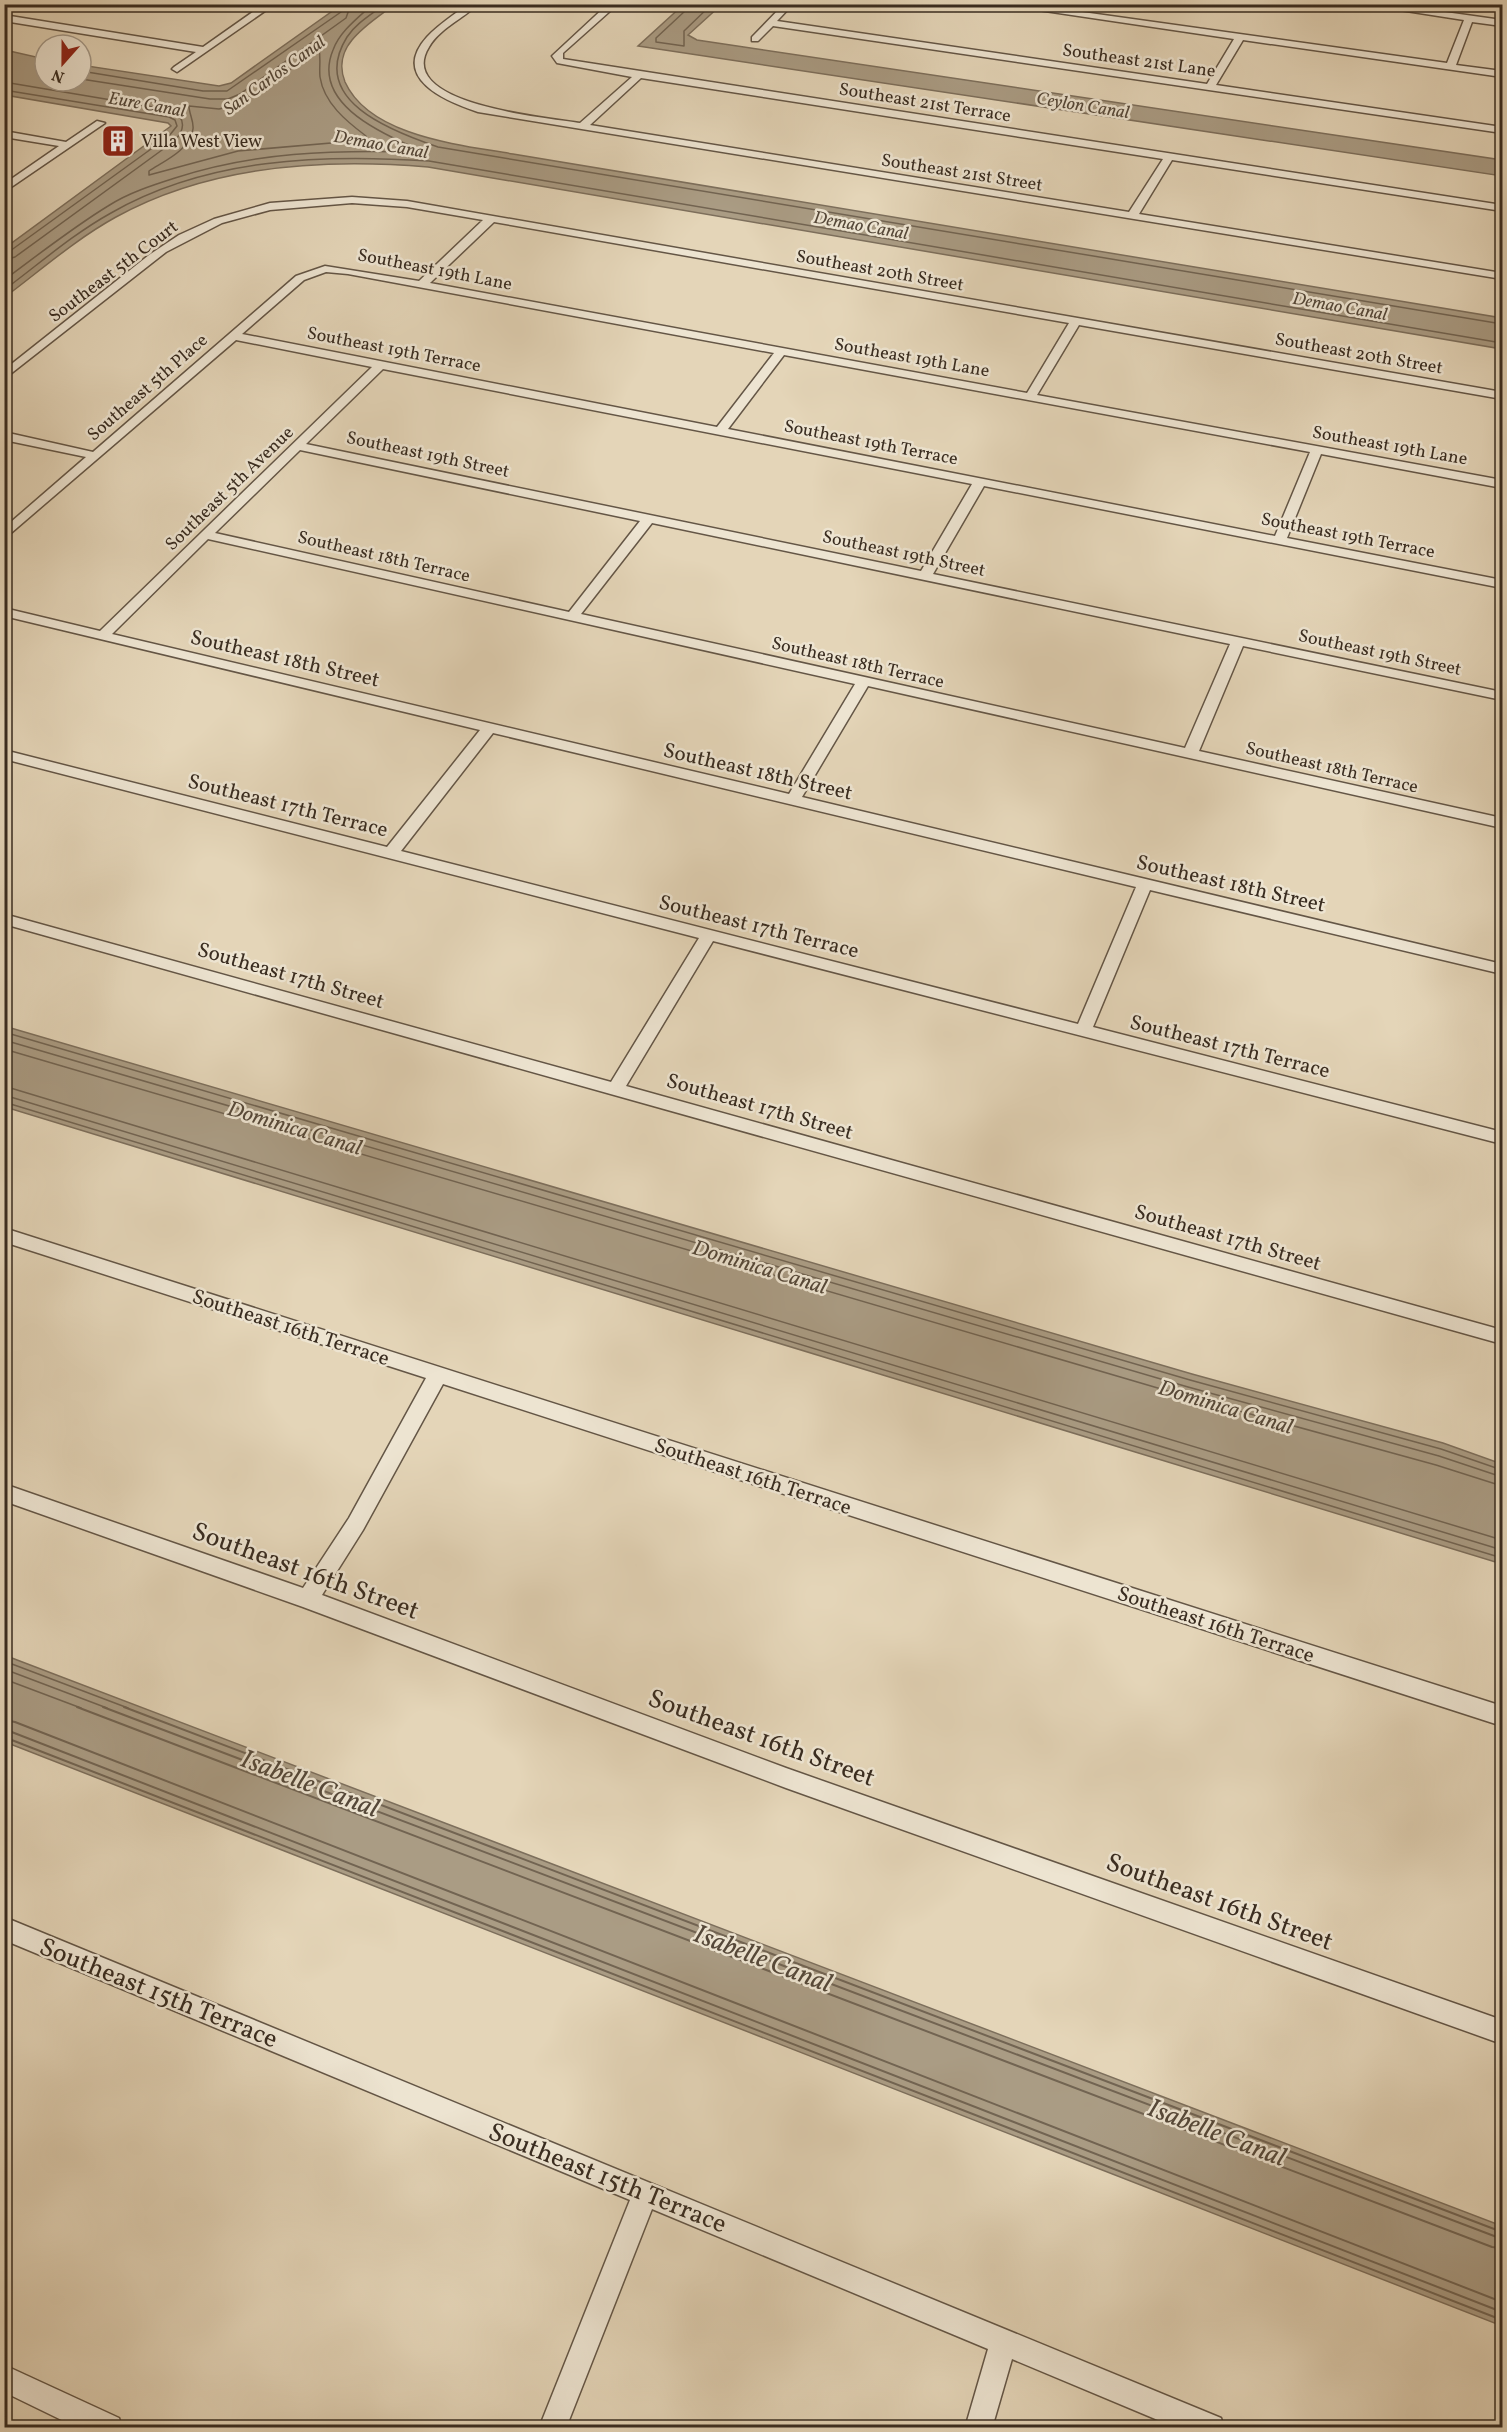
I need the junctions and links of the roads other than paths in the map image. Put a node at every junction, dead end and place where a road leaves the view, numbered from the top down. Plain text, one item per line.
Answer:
1 (271, 4) edge
2 (474, 4) edge
3 (614, 4) edge
4 (789, 4) edge
5 (1002, 4) edge
6 (1078, 4) edge
7 (1365, 4) edge
8 (1070, 14) junction
9 (4, 18) edge
10 (1469, 18) junction
11 (771, 23) junction
12 (1503, 23) edge
13 (1240, 38) junction
14 (755, 39) dead end
15 (204, 50) junction
16 (1450, 67) junction
17 (177, 69) dead end
18 (1503, 74) edge
19 (639, 75) junction
20 (1210, 87) junction
21 (100, 123) dead end
22 (582, 127) junction
23 (1503, 130) edge
24 (4, 134) edge
25 (68, 145) junction
26 (1170, 156) junction
27 (4, 189) edge
28 (1503, 208) edge
29 (252, 211) joint
30 (1132, 216) junction
31 (491, 219) junction
32 (316, 271) joint
33 (1503, 276) edge
34 (421, 285) junction
35 (1076, 321) junction
36 (233, 336) junction
37 (781, 351) junction
38 (380, 365) junction
39 (4, 376) edge
40 (1503, 395) edge
41 (1030, 397) junction
42 (720, 430) junction
43 (4, 436) edge
44 (298, 446) junction
45 (1317, 450) junction
46 (96, 456) junction
47 (980, 482) junction
48 (1503, 484) edge
49 (649, 518) junction
50 (4, 535) edge
51 (206, 535) junction
52 (1280, 540) junction
53 (925, 576) junction
54 (1503, 584) edge
55 (4, 612) edge
56 (572, 616) junction
57 (102, 636) junction
58 (1238, 641) junction
59 (864, 681) junction
60 (1503, 696) edge
61 (489, 728) junction
62 (4, 754) edge
63 (1190, 754) junction
64 (793, 800) junction
65 (1503, 824) edge
66 (391, 853) junction
67 (1144, 885) junction
68 (4, 919) edge
69 (709, 935) junction
70 (1503, 969) edge
71 (1084, 1030) junction
72 (616, 1089) junction
73 (1503, 1138) edge
74 (4, 1234) edge
75 (1503, 1337) edge
76 (438, 1375) junction
77 (4, 1492) edge
78 (308, 1599) junction
79 (1503, 1716) edge
80 (4, 1928) edge
81 (1503, 2032) edge
82 (646, 2193) junction
83 (1004, 2342) junction
84 (4, 2379) edge
85 (109, 2427) edge
86 (552, 2427) edge
87 (978, 2427) edge
88 (1211, 2427) edge

1 - 15 street
2 - 22 street, Southeast 21st Street
3 - 19 street, Southeast 21st Terrace
4 - 11 street
5 - 8 street
6 - 8 street
7 - 10 street
8 - 13 street
9 - 15 street
10 - 12 street
10 - 16 street
11 - 14 street
11 - 20 street, Southeast 21st Lane
13 - 16 street
13 - 20 street
15 - 17 street
16 - 18 street
19 - 22 street
19 - 26 street, Southeast 21st Terrace
20 - 23 street, Southeast 21st Lane
21 - 25 street
22 - 30 street, Southeast 21st Street
24 - 25 street
25 - 27 street
26 - 28 street, Southeast 21st Terrace
26 - 30 street
29 - 31 street, Southeast 20th Street
29 - 39 street, Southeast 5th Court
30 - 33 street, Southeast 21st Street
31 - 34 street
31 - 35 street, Southeast 20th Street
32 - 34 street, Southeast 19th Lane
32 - 36 street, Southeast 5th Place
34 - 37 street, Southeast 19th Lane
35 - 40 street, Southeast 20th Street
35 - 41 street
36 - 38 street, Southeast 19th Terrace
36 - 46 street, Southeast 5th Place
37 - 41 street, Southeast 19th Lane
37 - 42 street
38 - 42 street, Southeast 19th Terrace
38 - 44 street, Southeast 5th Avenue
41 - 45 street, Southeast 19th Lane
42 - 47 street, Southeast 19th Terrace
43 - 46 street
44 - 49 street, Southeast 19th Street
44 - 51 street, Southeast 5th Avenue
45 - 48 street, Southeast 19th Lane
45 - 52 street
46 - 50 street, Southeast 5th Place
47 - 52 street, Southeast 19th Terrace
47 - 53 street
49 - 53 street, Southeast 19th Street
49 - 56 street
51 - 56 street, Southeast 18th Terrace
51 - 57 street, Southeast 5th Avenue
52 - 54 street, Southeast 19th Terrace
53 - 58 street, Southeast 19th Street
55 - 57 street, Southeast 18th Street
56 - 59 street, Southeast 18th Terrace
57 - 61 street, Southeast 18th Street
58 - 60 street, Southeast 19th Street
58 - 63 street
59 - 63 street, Southeast 18th Terrace
59 - 64 street
61 - 64 street, Southeast 18th Street
61 - 66 street
62 - 66 street, Southeast 17th Terrace
63 - 65 street, Southeast 18th Terrace
64 - 67 street, Southeast 18th Street
66 - 69 street, Southeast 17th Terrace
67 - 70 street, Southeast 18th Street
67 - 71 street
68 - 72 street, Southeast 17th Street
69 - 71 street, Southeast 17th Terrace
69 - 72 street
71 - 73 street, Southeast 17th Terrace
72 - 75 street, Southeast 17th Street
74 - 76 street, Southeast 16th Terrace
76 - 78 street
76 - 79 street, Southeast 16th Terrace
77 - 78 street, Southeast 16th Street
78 - 81 street, Southeast 16th Street
80 - 82 street, Southeast 15th Terrace
82 - 83 street, Southeast 15th Terrace
82 - 86 street
83 - 87 street
83 - 88 street, Southeast 15th Terrace
84 - 85 street

